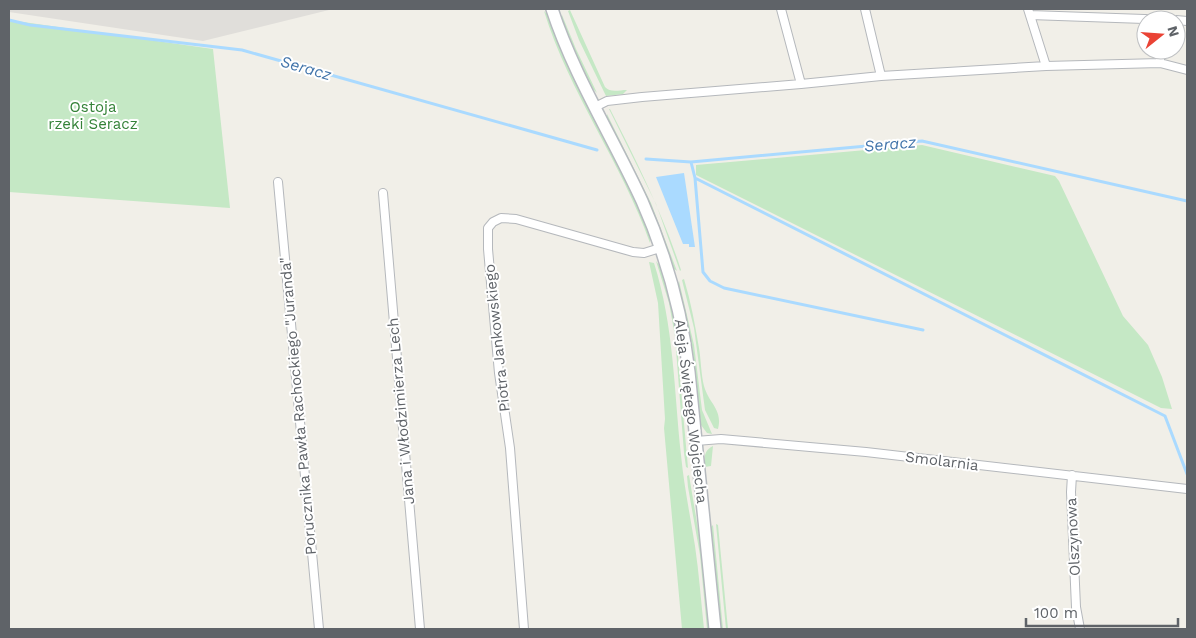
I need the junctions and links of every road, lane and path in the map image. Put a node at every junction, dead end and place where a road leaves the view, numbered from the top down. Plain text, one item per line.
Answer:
1 (552, 9) edge
2 (780, 9) edge
3 (866, 9) edge
4 (1029, 12) edge
5 (1136, 19) edge
6 (1160, 63) joint
7 (1046, 66) junction
8 (1187, 70) edge
9 (881, 76) junction
10 (801, 84) junction
11 (595, 107) junction
12 (278, 182) dead end
13 (383, 193) dead end
14 (660, 248) junction
15 (696, 441) junction
16 (1072, 475) junction
17 (1187, 489) edge
18 (319, 629) edge
19 (420, 629) edge
20 (524, 629) edge
21 (715, 629) edge
22 (1080, 629) edge

1 - 11 street, Aleja Świętego Wojciecha
2 - 10 street
3 - 9 street
4 - 5 street
4 - 7 street
6 - 7 street
6 - 8 street
7 - 9 street
9 - 10 street
10 - 11 street
11 - 14 street, Aleja Świętego Wojciecha
12 - 18 street, Porucznika Pawła Rachockiego "Juranda"
13 - 19 street, Jana i Włodzimierza Lech
14 - 15 street, Aleja Świętego Wojciecha
14 - 20 street, Piotra Jankowskiego
15 - 16 street, Smolarnia
15 - 21 street, Aleja Świętego Wojciecha
16 - 17 street, Smolarnia
16 - 22 street, Olszynowa

